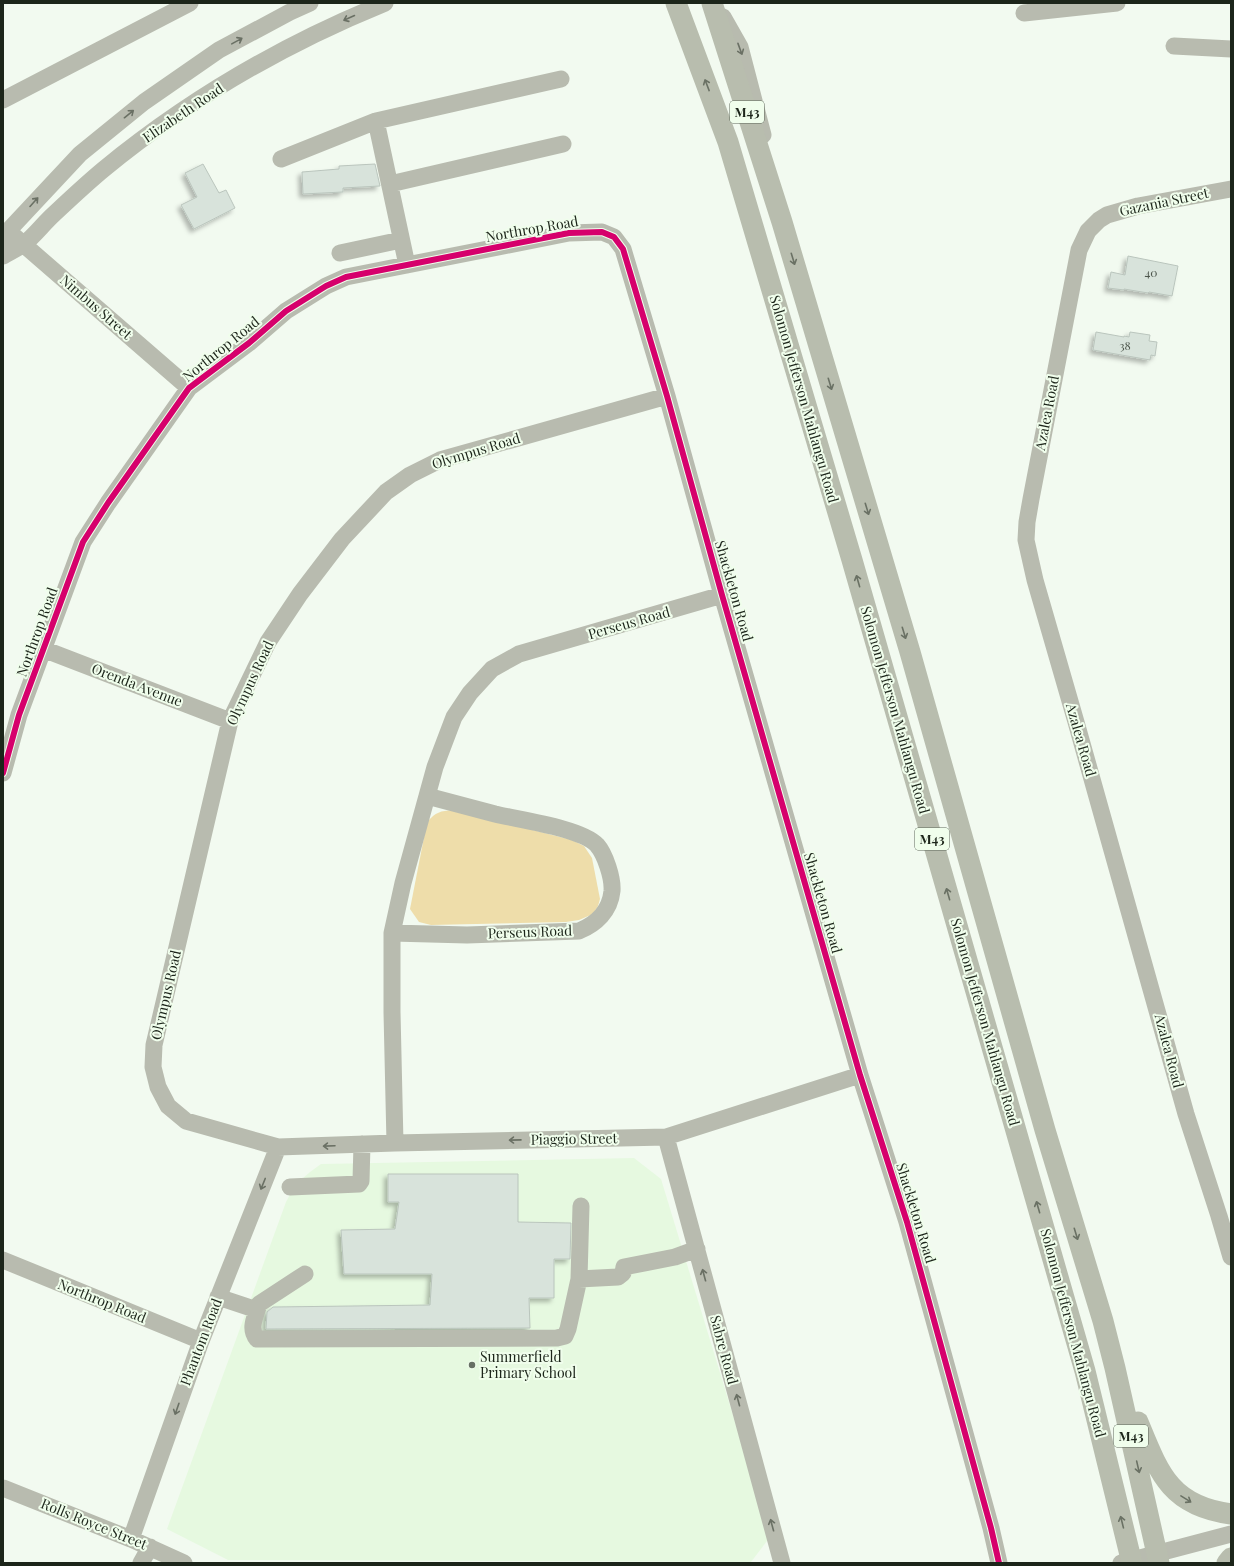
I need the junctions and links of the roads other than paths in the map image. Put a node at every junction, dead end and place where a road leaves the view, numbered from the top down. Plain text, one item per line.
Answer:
1 (190, 3) edge
2 (310, 3) edge
3 (385, 3) edge
4 (676, 3) edge
5 (713, 3) edge
6 (1117, 3) edge
7 (1024, 13) dead end
8 (1174, 46) dead end
9 (1231, 49) edge
10 (561, 79) dead end
11 (3, 100) edge
12 (376, 122) junction
13 (564, 144) dead end
14 (281, 159) dead end
15 (390, 184) junction
16 (1231, 189) edge
17 (1099, 220) joint
18 (5, 234) edge
19 (401, 240) junction
20 (24, 244) junction
21 (623, 249) joint
22 (340, 253) dead end
23 (3, 256) edge
24 (407, 265) junction
25 (189, 388) junction
26 (667, 396) junction
27 (722, 595) junction
28 (43, 649) junction
29 (230, 721) junction
30 (3, 773) edge
31 (427, 796) junction
32 (392, 933) junction
33 (860, 1075) junction
34 (666, 1137) junction
35 (395, 1143) junction
36 (362, 1144) junction
37 (278, 1147) junction
38 (290, 1187) dead end
39 (581, 1206) dead end
40 (1225, 1214) edge
41 (697, 1249) junction
42 (1231, 1258) edge
43 (3, 1260) edge
44 (305, 1274) dead end
45 (579, 1279) junction
46 (218, 1296) junction
47 (257, 1310) junction
48 (201, 1341) junction
49 (1115, 1368) junction
50 (3, 1488) edge
51 (1231, 1514) edge
52 (1231, 1534) edge
53 (131, 1539) junction
54 (150, 1547) junction
55 (1159, 1558) edge
56 (1231, 1558) edge
57 (1128, 1562) edge
58 (141, 1563) edge
59 (184, 1563) edge
60 (782, 1563) edge
61 (999, 1563) edge
62 (1227, 1563) edge

1 - 11 street
18 -> 2 street, Elizabeth Road
3 -> 20 street, Elizabeth Road
57 -> 4 main road, Solomon Jefferson Mahlangu Road / M43
5 -> 49 main road, Solomon Jefferson Mahlangu Road / M43
6 - 7 street
8 - 9 street
10 - 12 street
12 - 14 street
12 - 15 street
13 - 15 street
15 - 19 street
16 - 17 street, Gazania Street
17 - 40 street, Azalea Road
18 - 20 street, Nimbus Street
19 - 22 street
19 - 24 street
20 - 23 street, Elizabeth Road
20 - 25 street, Nimbus Street
21 - 24 street, Northrop Road
21 - 26 street, Shackleton Road
24 - 25 street, Northrop Road
25 - 28 street, Northrop Road
26 - 27 street, Shackleton Road
26 - 29 street, Olympus Road
27 - 31 street, Perseus Road
27 - 33 street, Shackleton Road
28 - 29 street, Orenda Avenue
28 - 30 street, Northrop Road
29 - 37 street, Olympus Road
31 - 32 street, Perseus Road
31 - 32 street, Perseus Road
32 - 35 street, Perseus Road
33 - 34 street, Piaggio Street
33 - 61 street, Shackleton Road
34 -> 35 street, Piaggio Street
34 - 41 street, Sabre Road
35 - 36 street, Piaggio Street
36 -> 37 street, Piaggio Street
36 - 38 street
37 -> 46 street, Phantom Road
39 - 45 street
40 - 42 street, Azalea Road
41 - 45 street
60 -> 41 street, Sabre Road
43 - 48 street, Northrop Road
44 - 47 street
45 - 47 street
46 - 47 street
46 - 48 street, Phantom Road
48 -> 53 street, Phantom Road
49 -> 51 main road
49 -> 55 main road, Solomon Jefferson Mahlangu Road / M43
50 - 53 street, Rolls Royce Street
52 - 55 street
53 - 54 street, Rolls Royce Street
54 - 58 street
54 - 59 street, Rolls Royce Street
55 - 57 street
56 - 62 main road

